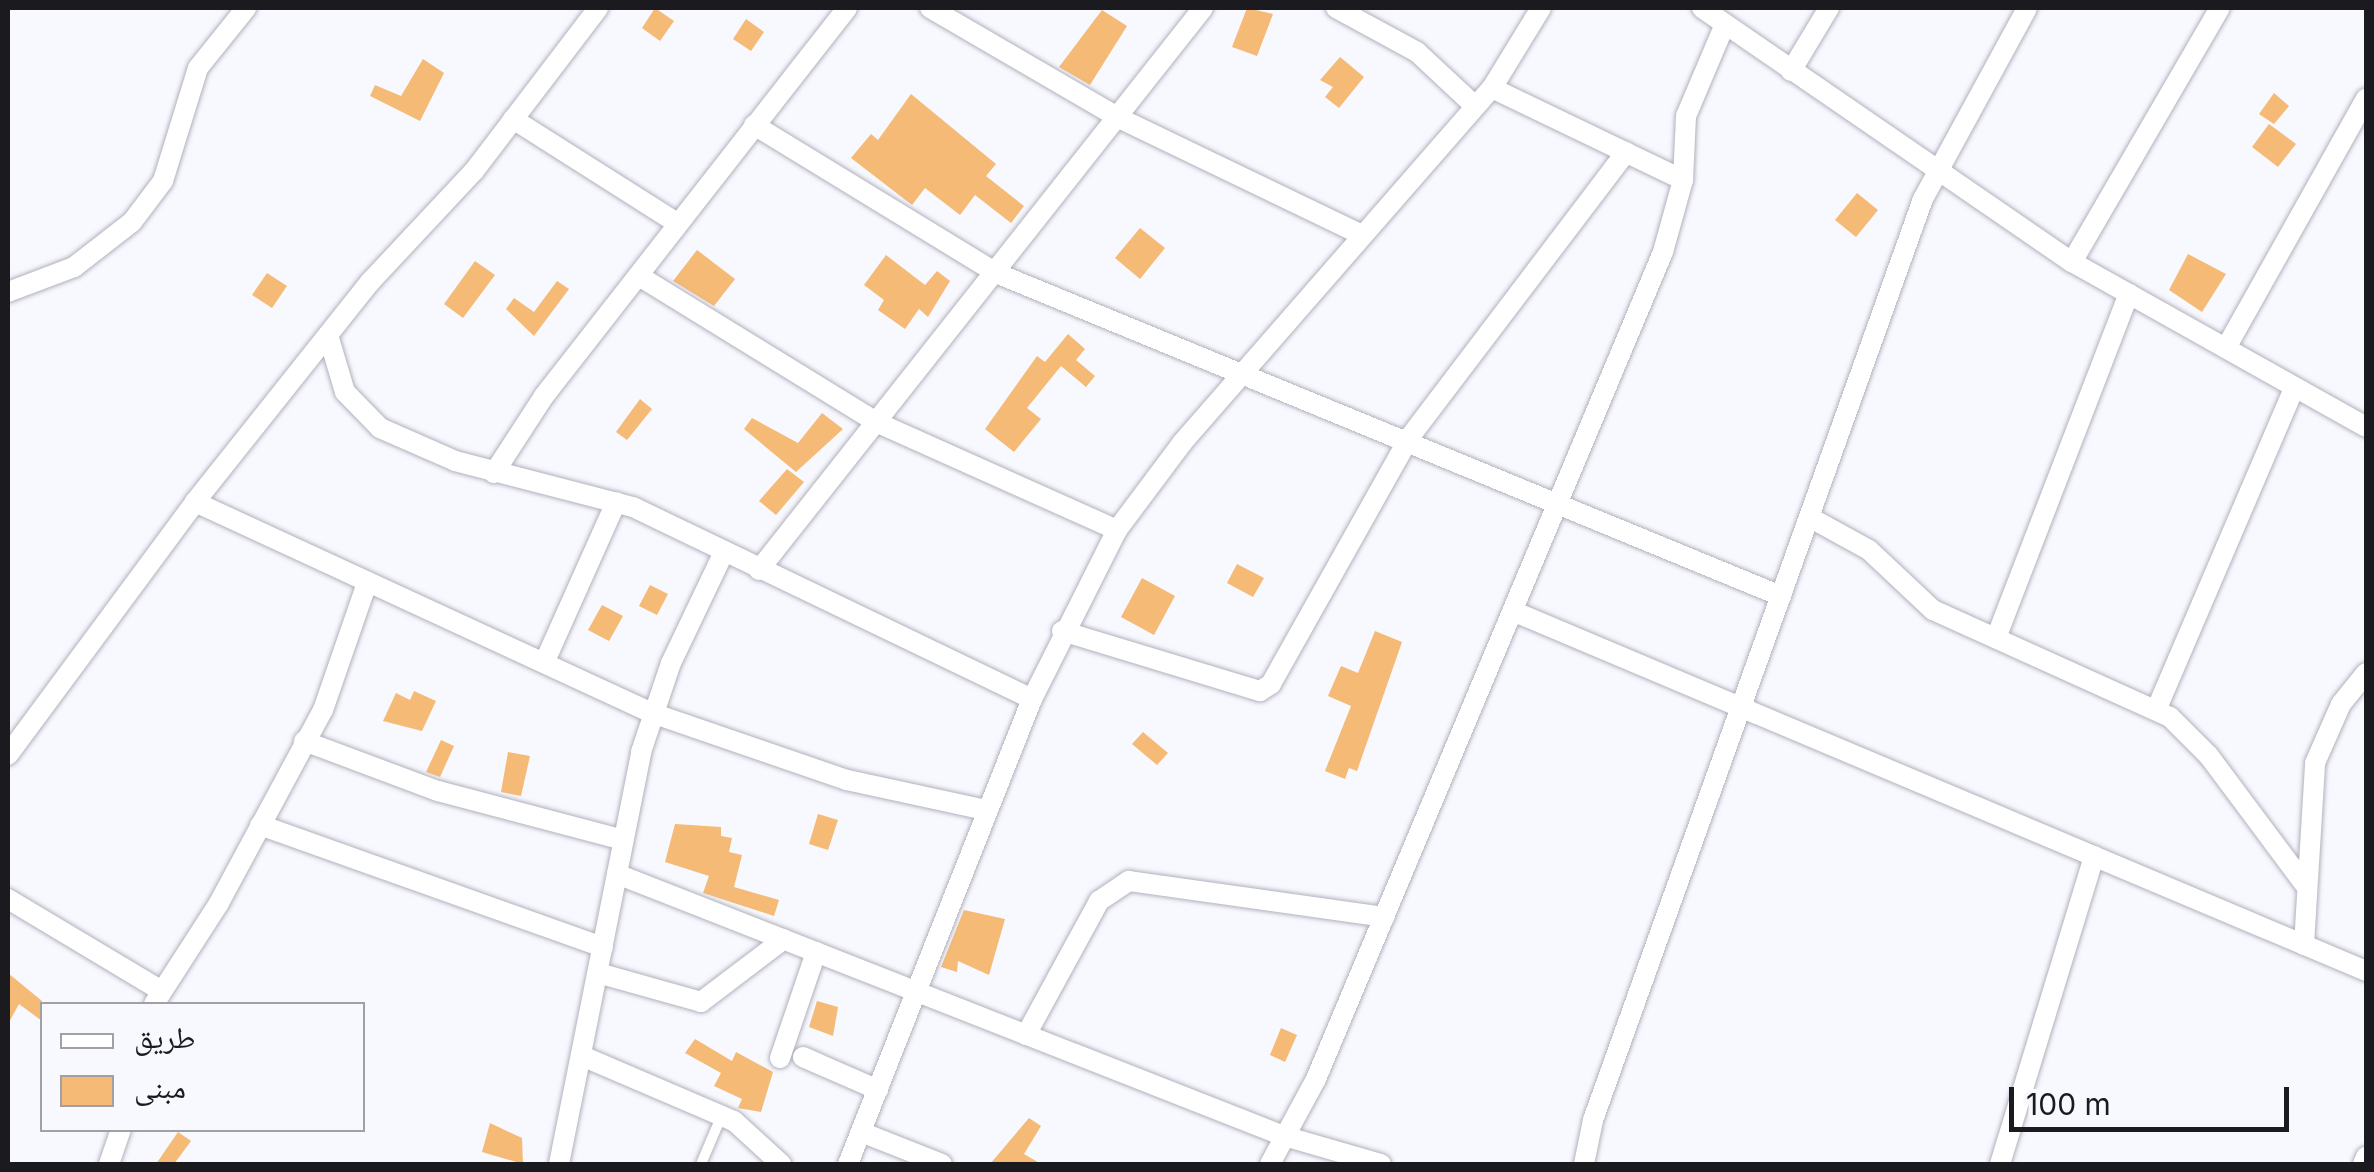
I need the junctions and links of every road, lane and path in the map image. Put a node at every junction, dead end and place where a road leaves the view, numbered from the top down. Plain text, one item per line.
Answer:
1 (246, 8) edge
2 (598, 8) edge
3 (847, 8) edge
4 (930, 8) edge
5 (1203, 8) edge
6 (1336, 8) edge
7 (1541, 8) edge
8 (1702, 8) edge
9 (1829, 8) edge
10 (2027, 8) edge
11 (2220, 8) edge
12 (1725, 24) junction
13 (1791, 71) junction
14 (1492, 88) junction
15 (2366, 99) edge
16 (1474, 106) junction
17 (1117, 117) junction
18 (514, 118) junction
19 (754, 124) junction
20 (1626, 152) junction
21 (1936, 174) junction
22 (1683, 180) junction
23 (677, 224) junction
24 (1360, 234) junction
25 (2072, 262) junction
26 (996, 273) junction
27 (639, 276) junction
28 (8, 292) edge
29 (2128, 294) junction
30 (328, 335) junction
31 (2226, 348) junction
32 (1245, 377) junction
33 (2294, 388) junction
34 (2365, 422) edge
35 (878, 423) junction
36 (1409, 438) junction
37 (494, 473) junction
38 (195, 502) junction
39 (616, 502) junction
40 (1558, 502) junction
41 (1809, 517) junction
42 (1118, 530) junction
43 (724, 552) junction
44 (758, 570) junction
45 (368, 583) junction
46 (1781, 596) junction
47 (1515, 612) junction
48 (1062, 631) junction
49 (1996, 638) junction
50 (545, 661) junction
51 (2366, 672) edge
52 (1032, 699) junction
53 (1741, 707) junction
54 (2157, 708) junction
55 (652, 714) junction
56 (304, 741) junction
57 (8, 755) edge
58 (986, 810) junction
59 (260, 825) junction
60 (623, 840) junction
61 (2094, 856) junction
62 (617, 874) junction
63 (2305, 885) junction
64 (8, 899) edge
65 (1384, 916) junction
66 (784, 940) junction
67 (2304, 945) junction
68 (603, 947) junction
69 (816, 952) junction
70 (2366, 971) edge
71 (598, 973) junction
72 (916, 991) junction
73 (158, 998) edge
74 (1026, 1034) junction
75 (582, 1056) junction
76 (802, 1057) dead end
77 (780, 1058) dead end
78 (878, 1090) junction
79 (721, 1116) junction
80 (120, 1132) edge
81 (861, 1132) junction
82 (1284, 1136) junction
83 (2366, 1157) edge
84 (109, 1164) edge
85 (559, 1164) edge
86 (700, 1164) edge
87 (781, 1164) edge
88 (848, 1164) edge
89 (942, 1164) edge
90 (1270, 1164) edge
91 (1381, 1164) edge
92 (1584, 1164) edge
93 (2000, 1164) edge
94 (2363, 1164) edge

1 - 28 street
2 - 18 street
3 - 19 street
4 - 17 street
5 - 17 street
6 - 16 street
7 - 14 street
8 - 12 street
9 - 13 street
10 - 21 street
11 - 25 street
12 - 13 street
12 - 22 street
13 - 21 street
14 - 16 street
14 - 20 street
15 - 31 street
16 - 24 street
17 - 24 street
17 - 26 street
18 - 23 street
18 - 30 street
19 - 23 street
19 - 26 street
20 - 22 street
20 - 36 street
21 - 25 street
21 - 41 street
22 - 40 street
23 - 27 street
24 - 32 street
25 - 29 street
26 - 32 street
26 - 35 street
27 - 35 street
27 - 37 street
29 - 31 street
29 - 49 street
30 - 37 street
30 - 38 street
31 - 33 street
32 - 36 street
32 - 42 street
33 - 34 street
33 - 54 street
35 - 42 street
35 - 44 street
36 - 40 street
36 - 48 street
37 - 39 street
38 - 45 street
38 - 57 street
39 - 43 street
39 - 50 street
40 - 46 street
40 - 47 street
41 - 46 street
41 - 49 street
42 - 48 street
43 - 44 street
43 - 55 street
44 - 52 street
45 - 50 street
45 - 56 street
46 - 53 street
47 - 53 street
47 - 65 street
48 - 52 street
49 - 54 street
50 - 55 street
51 - 63 street
52 - 58 street
53 - 61 street
53 - 92 street
54 - 63 street
55 - 58 street
55 - 60 street
56 - 59 street
56 - 60 street
58 - 72 street
59 - 68 street
59 - 73 street
60 - 62 street
61 - 67 street
61 - 93 street
62 - 66 street
62 - 68 street
63 - 67 street
64 - 73 street
65 - 74 street
65 - 82 street
66 - 69 street
66 - 71 street
67 - 70 street
68 - 71 street
69 - 72 street
69 - 77 street
71 - 75 street
72 - 74 street
72 - 78 street
74 - 82 street
75 - 79 street
75 - 85 street
76 - 78 street
78 - 81 street
79 - 86 lane
79 - 87 street
80 - 84 street
81 - 88 street
81 - 89 street
82 - 90 street
82 - 91 street
83 - 94 street

